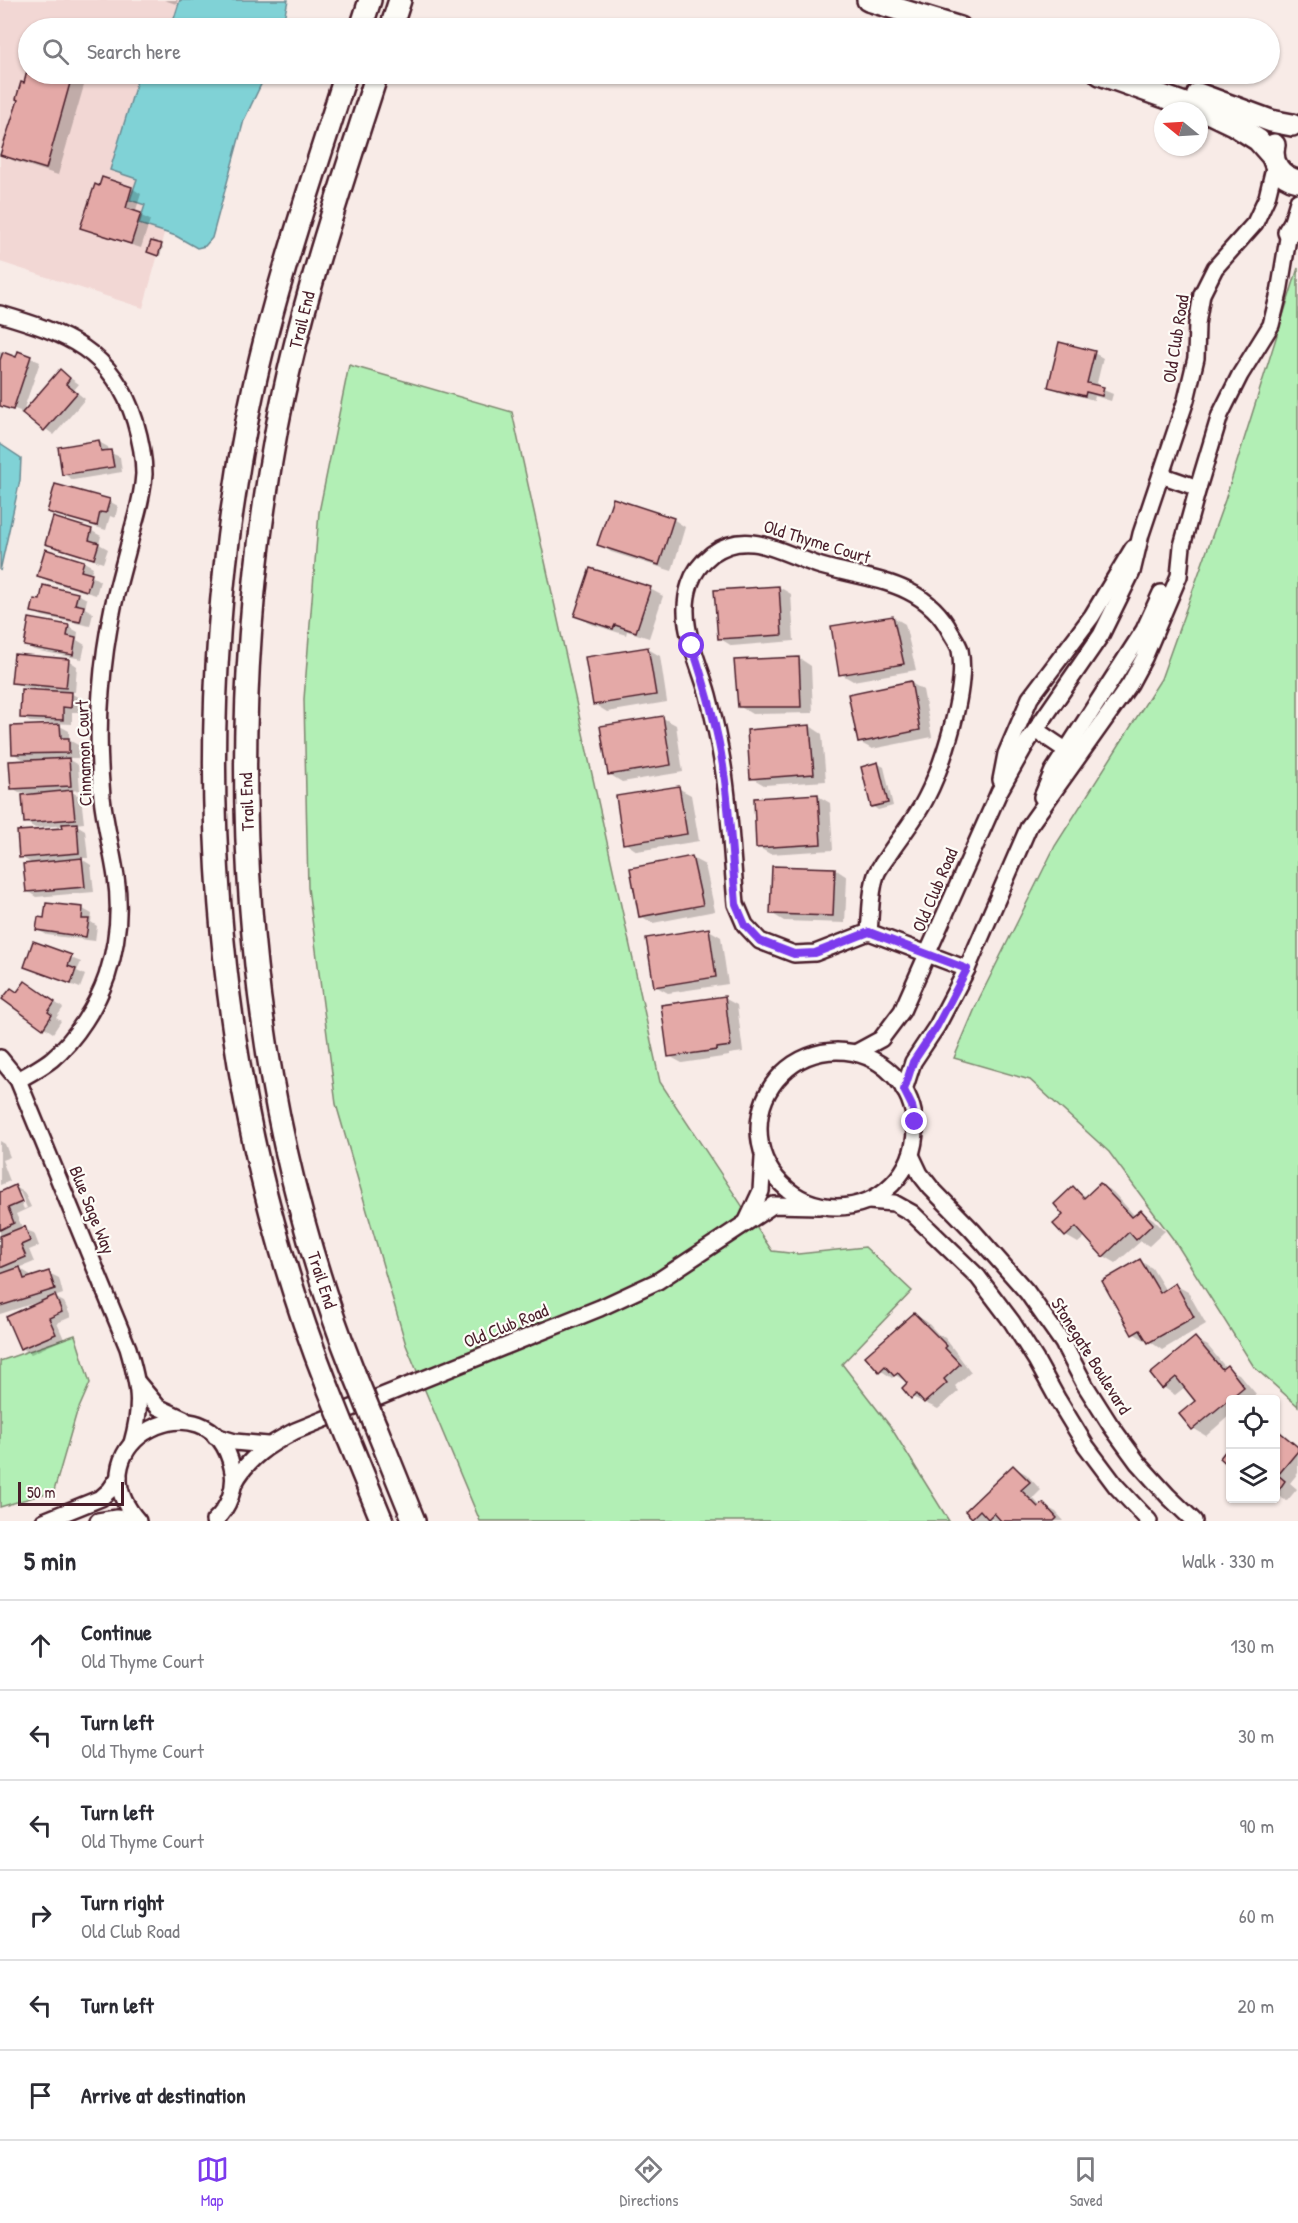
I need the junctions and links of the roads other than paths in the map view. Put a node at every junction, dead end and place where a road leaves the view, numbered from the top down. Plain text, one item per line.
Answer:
1 (370, 0) edge
2 (400, 0) edge
3 (868, 0) edge
4 (364, 18) edge
5 (394, 18) edge
6 (927, 18) edge
7 (343, 84) edge
8 (374, 84) edge
9 (1128, 84) edge
10 (1169, 84) edge
11 (1295, 125) edge
12 (1274, 160) junction
13 (1298, 180) edge
14 (1298, 201) edge
15 (1294, 225) edge
16 (0, 314) edge
17 (1161, 475) junction
18 (1198, 488) junction
19 (1141, 534) junction
20 (1182, 546) junction
21 (1036, 730) junction
22 (1067, 750) junction
23 (999, 792) junction
24 (1029, 826) junction
25 (869, 932) junction
26 (929, 953) junction
27 (967, 969) junction
28 (857, 1052) junction
29 (0, 1058) edge
30 (18, 1080) junction
31 (904, 1090) junction
32 (911, 1155) junction
33 (763, 1156) junction
34 (869, 1201) junction
35 (819, 1206) junction
36 (747, 1221) junction
37 (999, 1260) junction
38 (978, 1277) junction
39 (138, 1383) junction
40 (192, 1423) junction
41 (215, 1436) junction
42 (132, 1443) junction
43 (267, 1445) junction
44 (119, 1477) junction
45 (234, 1484) junction
46 (216, 1520) edge
47 (44, 1521) edge
48 (98, 1521) edge
49 (137, 1521) edge
50 (381, 1521) edge
51 (414, 1521) edge
52 (1149, 1521) edge
53 (1194, 1521) edge

1 - 4 street
2 - 5 street
3 - 6 street
7 - 50 street, Trail End, bridge
8 - 51 street, Trail End, bridge
9 - 12 street
10 - 11 street
11 - 12 street
12 - 13 street
12 - 17 street, Old Club Road
14 - 15 street
15 - 18 street
16 - 30 street, Cinnamon Court
17 - 18 street
17 - 19 street, Old Club Road
18 - 20 street
19 - 21 street, Old Club Road
19 - 23 street, Old Club Road
20 - 22 street
20 - 24 street
21 - 22 street
21 - 23 street, Old Club Road
22 - 24 street
23 - 26 street, Old Club Road
24 - 27 street
25 - 25 street, Old Thyme Court
25 - 26 street
26 - 27 street
26 - 28 street, Old Club Road
27 - 31 street
28 - 31 street
28 - 33 street
29 - 30 street, Blue Sage Way
30 - 39 street, Blue Sage Way
31 - 32 street
32 - 34 street
32 - 37 street, Stonegate Boulevard
33 - 35 street
33 - 36 street
34 - 35 street
34 - 38 street
35 - 36 street, Old Club Road
36 - 43 street, Old Club Road
37 - 38 street
37 - 53 street, Stonegate Boulevard
38 - 52 street
39 - 40 street, Blue Sage Way
39 - 42 street, Blue Sage Way
40 - 41 street, Blue Sage Way
40 - 42 street
41 - 43 street
41 - 45 street
42 - 44 street, Blue Sage Way
43 - 45 street, Old Club Road
44 - 47 street
44 - 49 street
45 - 46 street, Old Club Road
48 - 49 street

